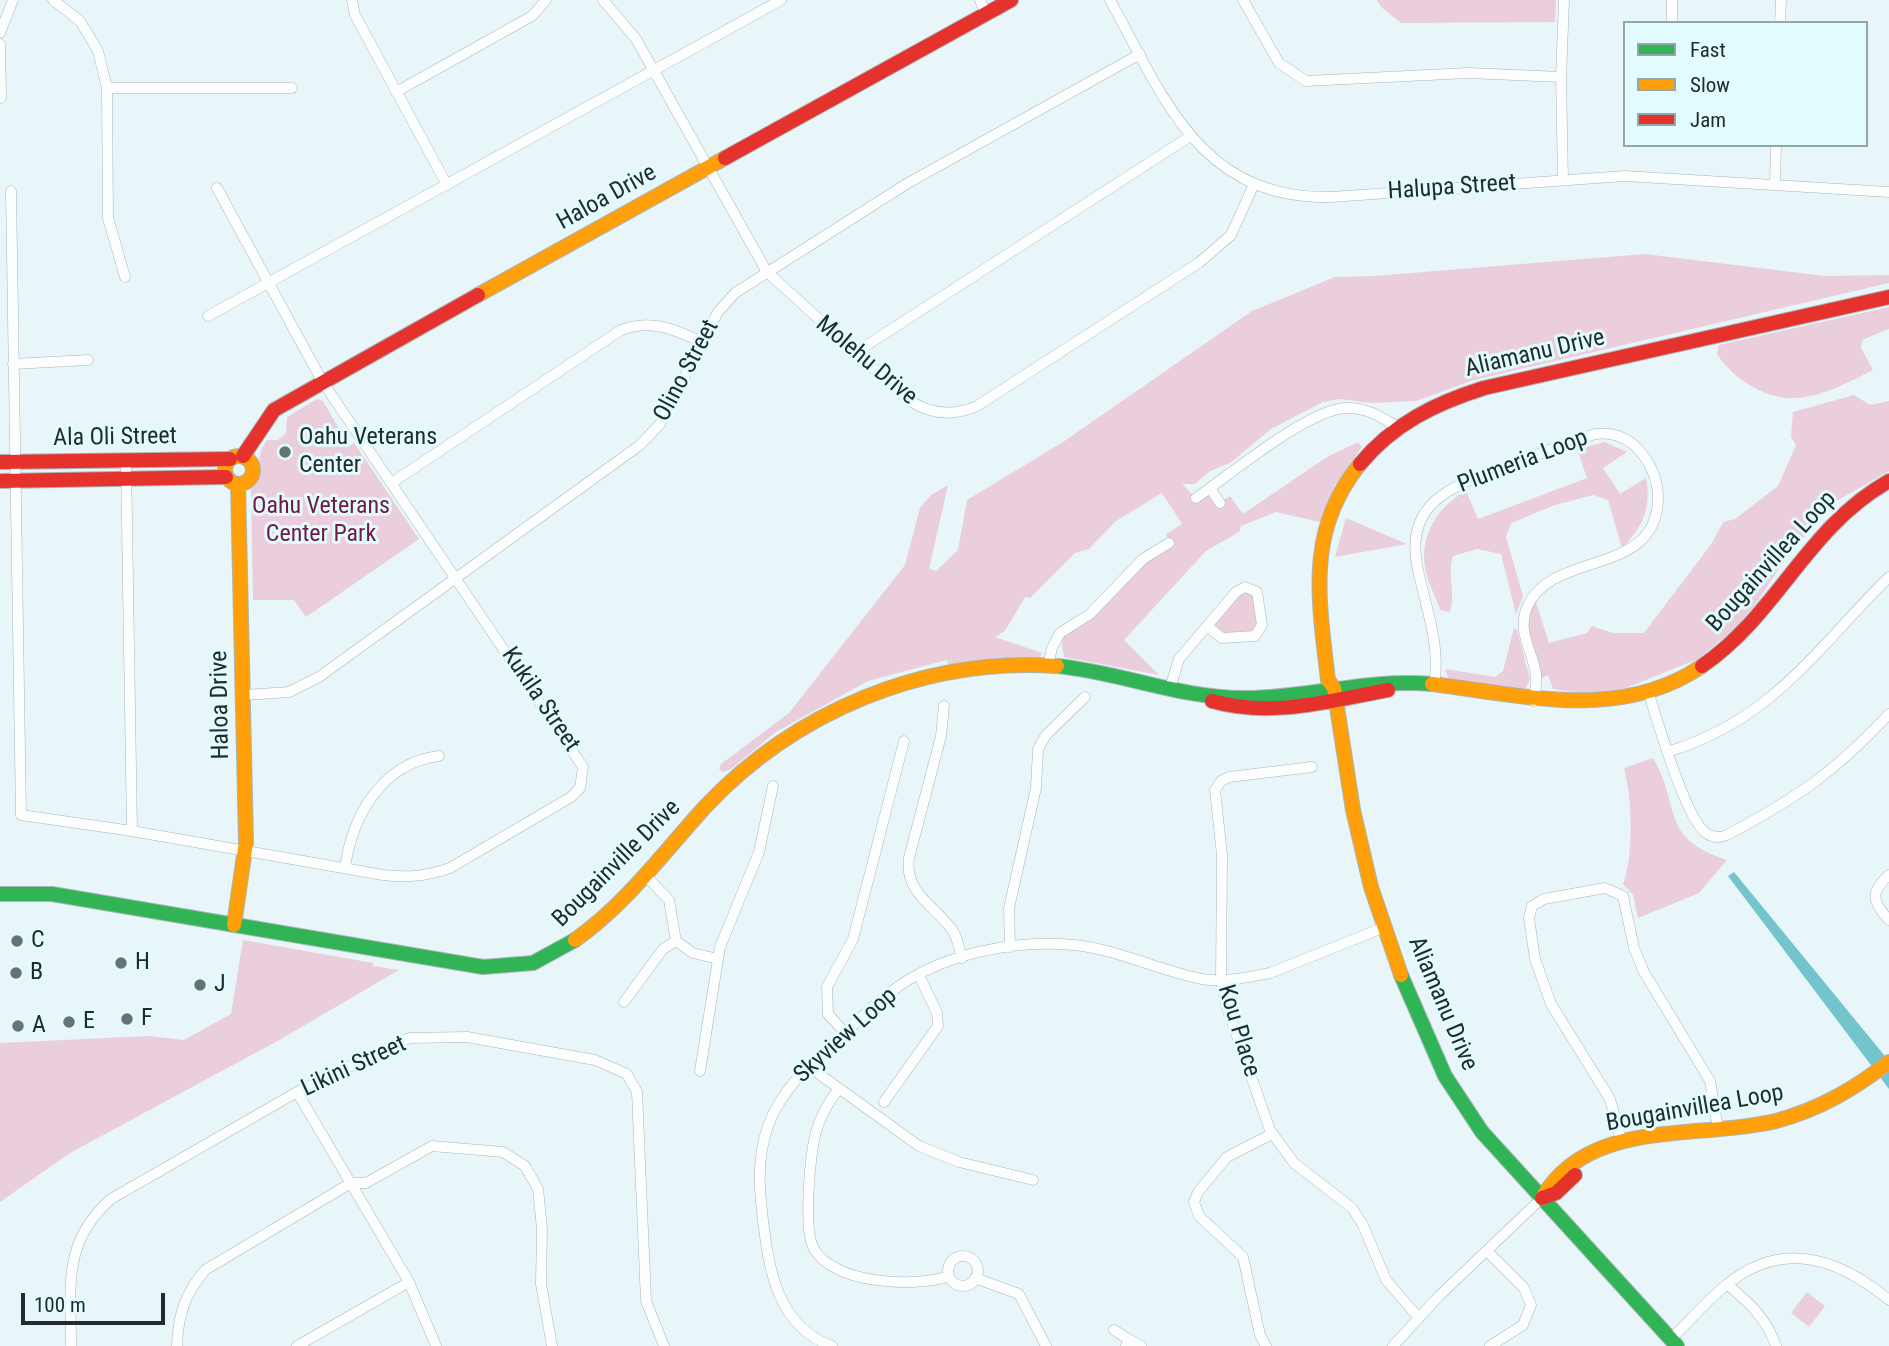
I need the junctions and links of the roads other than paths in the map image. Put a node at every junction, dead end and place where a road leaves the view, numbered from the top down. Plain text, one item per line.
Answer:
1 (13, 0) edge
2 (53, 0) edge
3 (352, 0) edge
4 (546, 0) edge
5 (603, 0) edge
6 (781, 0) edge
7 (1011, 0) edge
8 (1110, 0) edge
9 (1244, 0) edge
10 (1564, 0) edge
11 (1672, 0) edge
12 (1781, 0) edge
13 (983, 7) edge
14 (1672, 21) edge
15 (1780, 21) edge
16 (0, 33) edge
17 (0, 44) edge
18 (1140, 54) junction
19 (654, 70) junction
20 (1561, 77) junction
21 (107, 88) junction
22 (292, 88) dead end
23 (396, 92) junction
24 (1, 98) edge
25 (1189, 137) junction
26 (1776, 147) edge
27 (708, 168) junction
28 (1563, 180) junction
29 (1254, 184) junction
30 (1775, 184) junction
31 (447, 185) junction
32 (217, 188) dead end
33 (11, 191) dead end
34 (1889, 192) edge
35 (766, 272) junction
36 (125, 277) dead end
37 (268, 284) junction
38 (1889, 297) edge
39 (208, 316) dead end
40 (702, 342) junction
41 (858, 356) junction
42 (88, 360) dead end
43 (13, 364) junction
44 (322, 381) junction
45 (1396, 426) junction
46 (237, 457) junction
47 (126, 461) junction
48 (7, 462) edge
49 (125, 479) junction
50 (232, 480) junction
51 (8, 481) edge
52 (1889, 481) edge
53 (393, 482) junction
54 (1210, 488) junction
55 (1196, 498) dead end
56 (1220, 502) dead end
57 (1169, 543) dead end
58 (457, 578) junction
59 (1889, 578) edge
60 (1207, 626) junction
61 (1048, 666) junction
62 (1434, 685) junction
63 (1170, 688) junction
64 (1648, 691) junction
65 (1335, 694) junction
66 (244, 695) junction
67 (1085, 697) dead end
68 (1534, 701) junction
69 (944, 706) dead end
70 (1889, 714) edge
71 (905, 741) dead end
72 (1667, 752) junction
73 (439, 756) dead end
74 (1312, 767) dead end
75 (774, 786) dead end
76 (132, 831) junction
77 (245, 852) junction
78 (345, 868) junction
79 (643, 874) junction
80 (1889, 875) edge
81 (0, 894) edge
82 (1889, 920) edge
83 (233, 925) junction
84 (1385, 927) junction
85 (676, 941) junction
86 (1010, 947) junction
87 (961, 958) junction
88 (718, 959) junction
89 (919, 975) junction
90 (1222, 980) junction
91 (624, 1002) dead end
92 (845, 1033) junction
93 (1889, 1062) edge
94 (808, 1066) junction
95 (699, 1071) dead end
96 (838, 1090) junction
97 (297, 1093) junction
98 (884, 1102) dead end
99 (1718, 1129) junction
100 (1272, 1134) junction
101 (1621, 1140) junction
102 (1033, 1180) dead end
103 (351, 1183) junction
104 (1542, 1198) junction
105 (1487, 1251) junction
106 (949, 1276) junction
107 (975, 1278) junction
108 (409, 1282) junction
109 (1727, 1284) junction
110 (1889, 1300) edge
111 (1419, 1318) junction
112 (1114, 1330) dead end
113 (1128, 1343) edge
114 (1674, 1343) edge
115 (71, 1346) edge
116 (177, 1346) edge
117 (297, 1346) edge
118 (436, 1346) edge
119 (552, 1346) edge
120 (664, 1346) edge
121 (832, 1346) edge
122 (1046, 1346) edge
123 (1141, 1346) edge
124 (1266, 1346) edge
125 (1394, 1346) edge
126 (1490, 1346) edge
127 (1776, 1346) edge

1 - 16 street
2 - 21 street
3 - 23 street
4 - 23 street
5 - 19 street, Molehu Drive
6 - 19 street
7 - 13 street, Haloa Drive
8 - 18 street, Halupa Street
9 - 20 street
10 - 20 street
11 - 14 street
12 - 15 street
13 - 27 street, Haloa Drive
17 - 24 street
18 - 25 street, Halupa Street
18 - 35 street, Olino Street
19 - 27 street, Molehu Drive
19 - 31 street
20 - 28 street
21 - 22 street
21 - 36 street
23 - 31 street
25 - 29 street, Halupa Street
25 - 41 street
26 - 30 street
27 - 35 street, Molehu Drive
27 - 44 street, Haloa Drive
28 - 29 street, Halupa Street
28 - 30 street, Halupa Street
29 - 41 street, Molehu Drive
30 - 34 street, Halupa Street
31 - 37 street
32 - 37 street, Kukila Street
33 - 43 street
35 - 40 street, Olino Street
35 - 41 street, Molehu Drive
37 - 39 street
37 - 44 street, Kukila Street
38 - 45 street, Aliamanu Drive
40 - 53 street
40 - 58 street, Olino Street
42 - 43 street
43 - 48 street
44 - 46 street, Haloa Drive
44 - 53 street, Kukila Street
45 - 54 street
45 - 65 street, Aliamanu Drive
46 - 47 street, Ala Oli Street
46 - 50 street
46 - 50 street
47 - 48 street, Ala Oli Street
47 - 49 street
48 - 51 street
49 - 50 street, Ala Oli Street
49 - 51 street, Ala Oli Street
49 - 76 street
50 - 66 street, Haloa Drive
51 - 76 street, Kukila Street
52 - 64 street, Bougainvillea Loop
53 - 58 street, Kukila Street
54 - 55 street
54 - 56 street
57 - 61 street
58 - 66 street, Olino Street
58 - 78 street, Kukila Street
59 - 72 street
60 - 60 street
60 - 63 street
61 - 63 street, Bougainville Drive
61 - 79 street, Bougainville Drive
62 - 65 street, Bougainvillea Loop
62 - 68 street, Bougainvillea Loop
62 - 68 street, Plumeria Loop
63 - 65 street, Bougainville Drive
64 - 68 street, Bougainvillea Loop
64 - 72 street
65 - 84 street, Aliamanu Drive
66 - 77 street, Haloa Drive
67 - 86 street
69 - 87 street
70 - 72 street
71 - 92 street
73 - 78 street
74 - 90 street, Kou Place
75 - 88 street
76 - 77 street, Kukila Street
77 - 78 street, Kukila Street
77 - 83 street, Haloa Drive
79 - 83 street, Bougainville Drive
79 - 85 street
80 - 82 street
81 - 83 street, Bougainville Drive
84 - 90 street, Skyview Loop
84 - 104 street, Aliamanu Drive
85 - 88 street
85 - 91 street
86 - 87 street, Skyview Loop
86 - 90 street, Skyview Loop
87 - 89 street, Skyview Loop
88 - 95 street
89 - 92 street, Skyview Loop
89 - 98 street
90 - 100 street, Kou Place
92 - 94 street, Skyview Loop
93 - 99 street, Bougainvillea Loop
94 - 96 street
94 - 121 street, Skyview Loop
96 - 102 street
96 - 106 street
97 - 103 street
97 - 115 street, Likini Street
97 - 120 street, Likini Street
99 - 101 street, Bougainvillea Loop
99 - 101 street
100 - 111 street, Kou Place
100 - 124 street
101 - 104 street, Bougainvillea Loop
103 - 108 street
103 - 116 street
103 - 119 street
104 - 105 street
104 - 114 street, Aliamanu Drive
105 - 111 street
105 - 126 street
106 - 107 street
106 - 107 street
107 - 122 street
108 - 117 street
108 - 118 street
109 - 110 street
109 - 114 street
109 - 127 street
111 - 125 street
112 - 113 street
113 - 123 street

